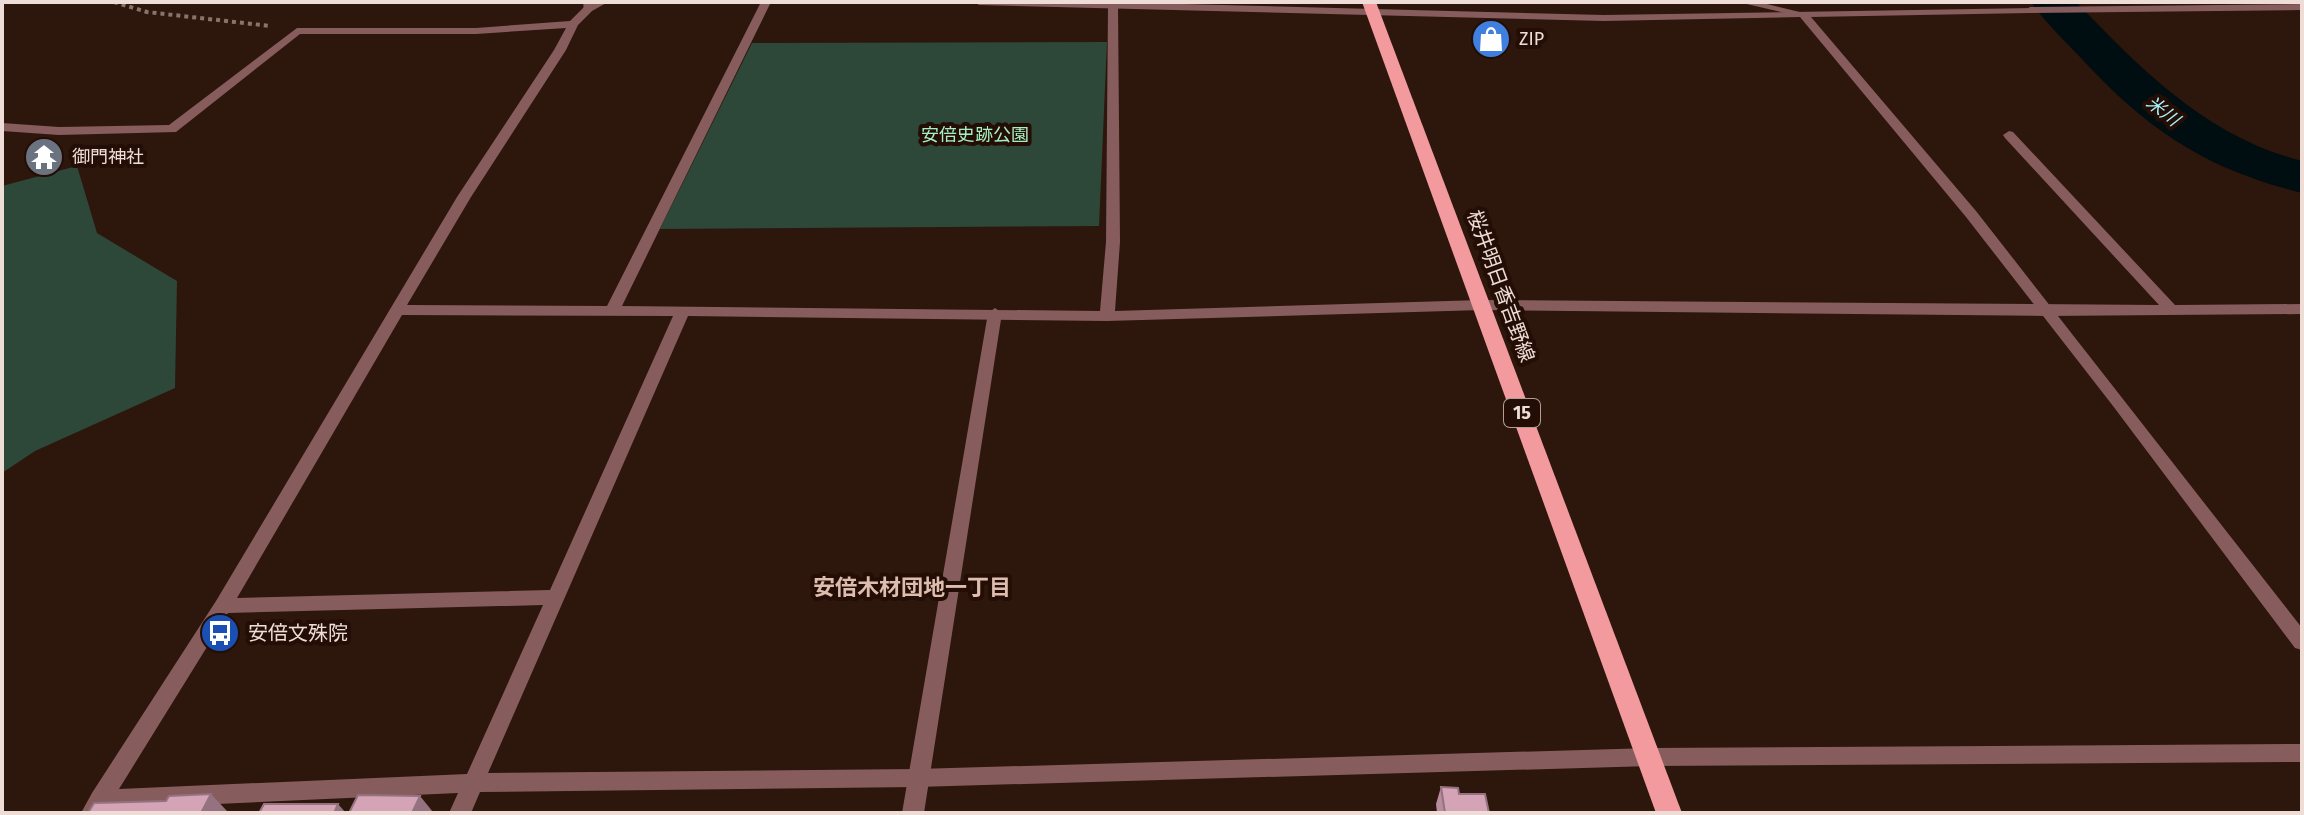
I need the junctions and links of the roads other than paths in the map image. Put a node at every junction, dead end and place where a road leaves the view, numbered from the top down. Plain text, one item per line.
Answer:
1 (603, 2) edge
2 (766, 2) edge
3 (979, 2) edge
4 (1743, 2) edge
5 (588, 5) edge
6 (1113, 6) junction
7 (2302, 7) edge
8 (1372, 8) edge
9 (1803, 14) junction
10 (573, 24) junction
11 (2, 127) edge
12 (2009, 135) dead end
13 (1482, 305) junction
14 (2302, 309) edge
15 (397, 310) junction
16 (613, 310) junction
17 (2171, 310) junction
18 (2047, 311) junction
19 (682, 313) junction
20 (995, 313) junction
21 (1107, 316) junction
22 (556, 597) junction
23 (223, 606) junction
24 (2302, 642) edge
25 (2302, 753) edge
26 (1651, 757) junction
27 (917, 778) junction
28 (473, 783) junction
29 (96, 806) edge
30 (460, 813) edge
31 (913, 813) edge
32 (1669, 813) edge

1 - 5 street
2 - 16 street
3 - 6 street
4 - 9 street
5 - 10 street
6 - 8 street
6 - 21 street
7 - 9 street
8 - 9 street
8 - 13 main road, 桜井明日香吉野線 / 15
9 - 18 street
10 - 11 street
10 - 15 street
12 - 17 street
13 - 18 street
13 - 21 street
13 - 26 main road, 桜井明日香吉野線 / 15
14 - 17 street
15 - 16 street
15 - 23 street
16 - 19 street
17 - 18 street
18 - 24 street
19 - 20 street
19 - 22 street
20 - 21 street
20 - 27 street
22 - 23 street
22 - 28 street
23 - 29 street
25 - 26 street
26 - 27 street
26 - 32 main road, 桜井明日香吉野線 / 15
27 - 28 street
27 - 31 street
28 - 29 street
28 - 30 street

